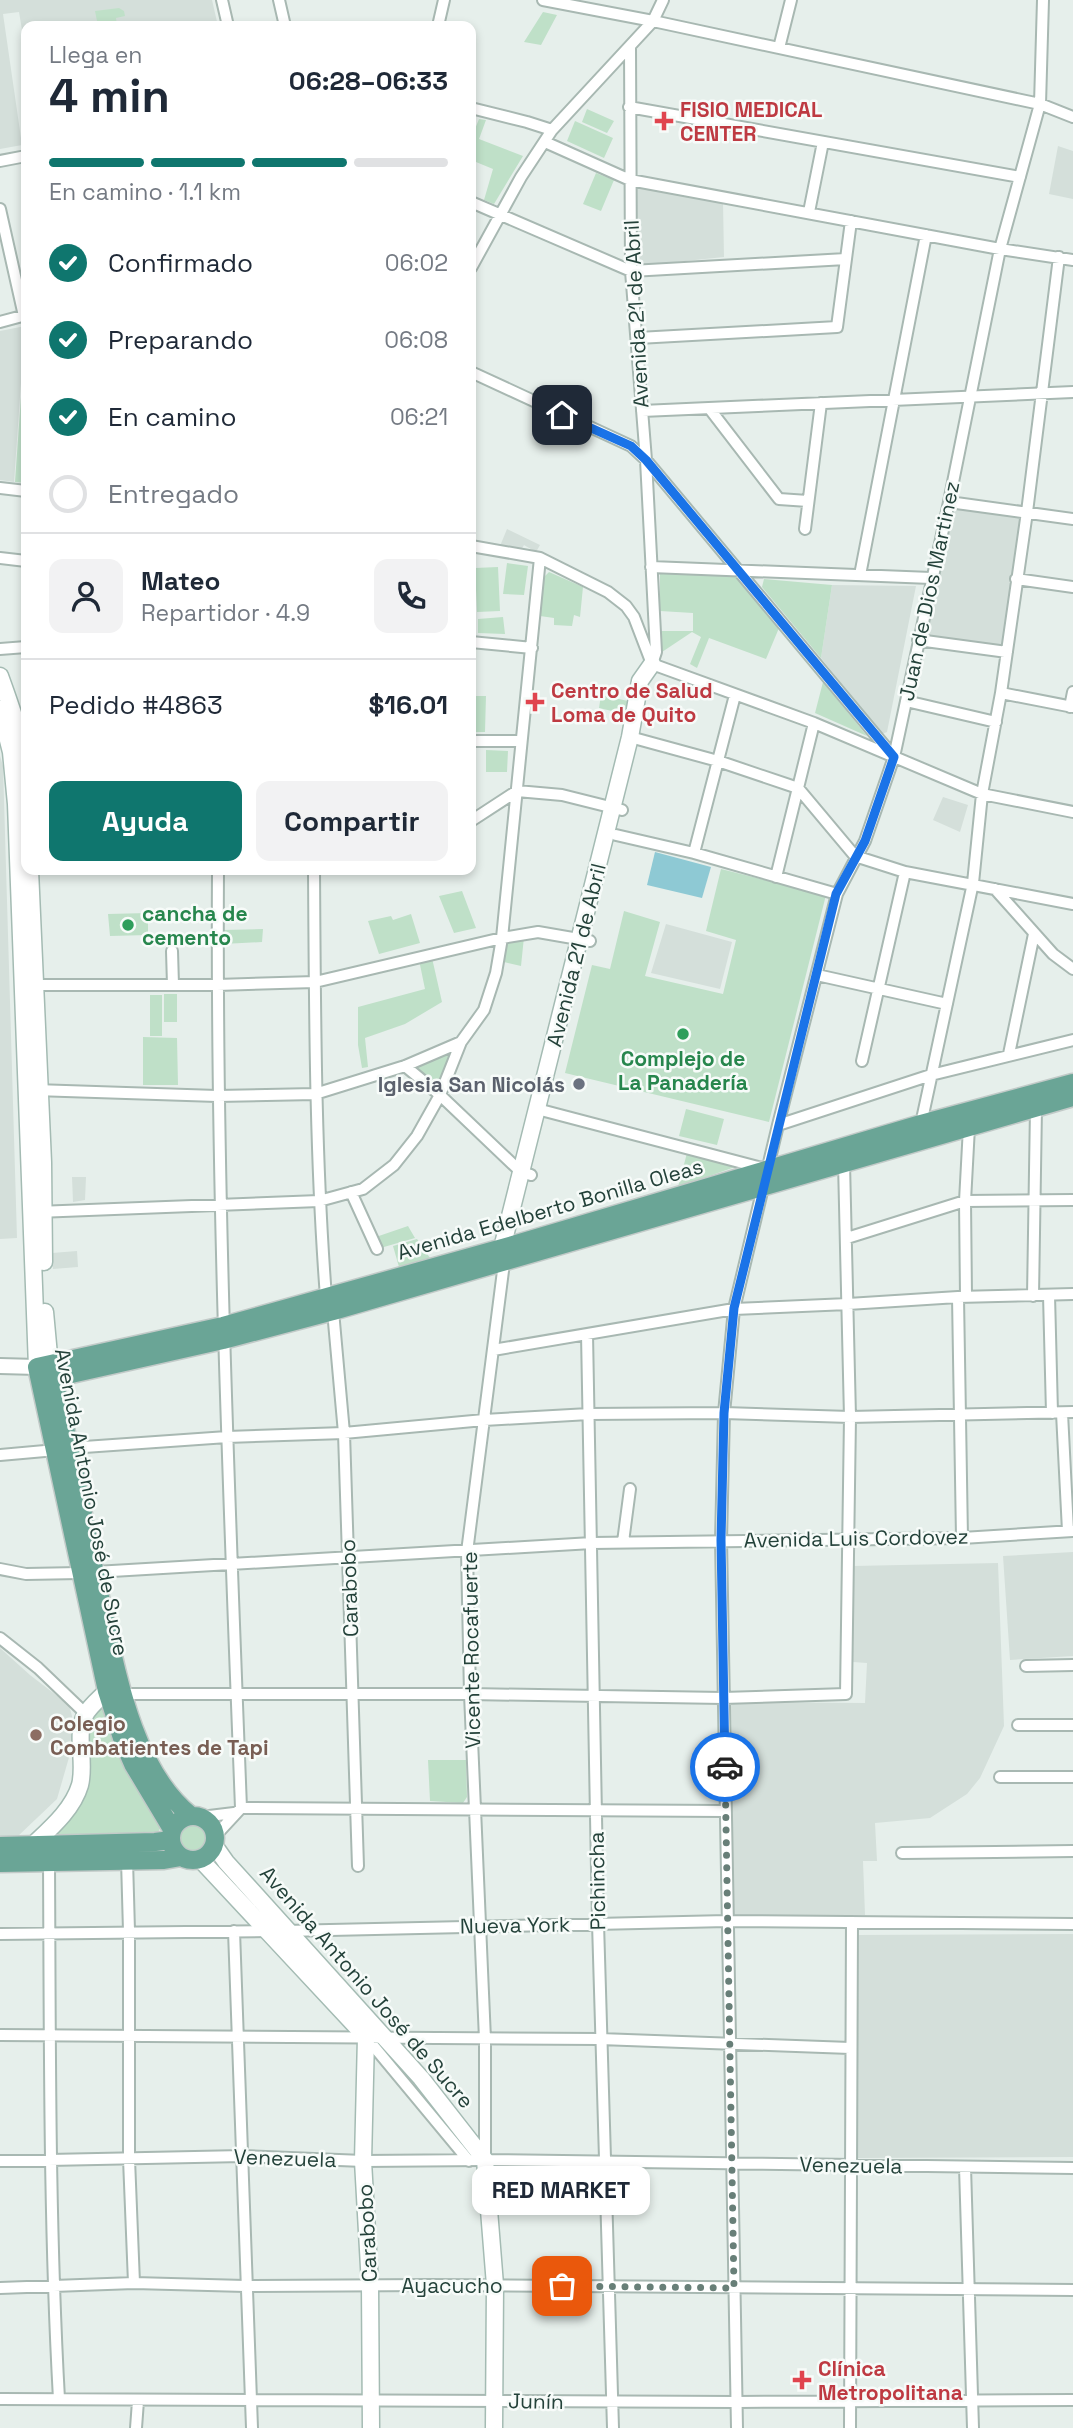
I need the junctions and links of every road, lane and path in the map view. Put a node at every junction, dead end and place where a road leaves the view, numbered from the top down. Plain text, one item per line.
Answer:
1 (222, 0) edge
2 (279, 0) edge
3 (444, 0) edge
4 (543, 0) edge
5 (663, 0) edge
6 (791, 0) edge
7 (1043, 0) edge
8 (591, 4) edge
9 (227, 21) edge
10 (284, 21) edge
11 (439, 21) edge
12 (653, 21) junction
13 (630, 47) junction
14 (779, 48) junction
15 (1040, 104) junction
16 (629, 107) junction
17 (476, 109) edge
18 (1073, 117) edge
19 (552, 130) junction
20 (545, 142) junction
21 (823, 142) junction
22 (21, 157) edge
23 (0, 161) edge
24 (1020, 177) junction
25 (630, 180) junction
26 (476, 204) edge
27 (0, 209) edge
28 (809, 212) junction
29 (500, 216) junction
30 (851, 221) junction
31 (2, 231) edge
32 (926, 236) junction
33 (1000, 249) junction
34 (1059, 257) junction
35 (846, 258) junction
36 (476, 259) edge
37 (1073, 260) edge
38 (631, 271) junction
39 (21, 301) edge
40 (21, 317) edge
41 (0, 322) edge
42 (638, 338) junction
43 (476, 374) edge
44 (1041, 392) junction
45 (1073, 392) edge
46 (969, 397) junction
47 (895, 401) junction
48 (821, 403) junction
49 (709, 408) junction
50 (642, 411) junction
51 (646, 460) junction
52 (0, 488) edge
53 (21, 490) edge
54 (808, 501) junction
55 (949, 502) junction
56 (1027, 512) junction
57 (1073, 519) edge
58 (805, 529) dead end
59 (476, 547) edge
60 (0, 558) edge
61 (540, 558) junction
62 (21, 560) edge
63 (652, 567) junction
64 (740, 571) junction
65 (860, 575) junction
66 (931, 578) junction
67 (1016, 579) junction
68 (1073, 587) edge
69 (918, 640) junction
70 (476, 642) edge
71 (21, 647) edge
72 (531, 648) junction
73 (0, 649) edge
74 (1007, 652) junction
75 (652, 664) junction
76 (0, 676) edge
77 (1073, 692) edge
78 (1001, 693) junction
79 (735, 695) junction
80 (906, 701) junction
81 (1072, 707) edge
82 (0, 709) edge
83 (996, 722) junction
84 (814, 723) junction
85 (635, 738) junction
86 (476, 741) edge
87 (521, 741) junction
88 (20, 750) edge
89 (894, 757) junction
90 (718, 761) junction
91 (21, 773) edge
92 (798, 788) junction
93 (517, 791) junction
94 (982, 794) junction
95 (617, 808) junction
96 (1073, 812) edge
97 (476, 818) edge
98 (616, 835) junction
99 (694, 853) junction
100 (855, 856) junction
101 (905, 872) junction
102 (25, 875) edge
103 (218, 875) edge
104 (314, 875) edge
105 (776, 877) junction
106 (973, 883) junction
107 (994, 888) junction
108 (836, 894) junction
109 (1073, 904) edge
110 (1034, 934) junction
111 (502, 938) junction
112 (584, 939) junction
113 (172, 951) dead end
114 (1073, 969) edge
115 (817, 975) junction
116 (315, 982) junction
117 (28, 985) junction
118 (173, 985) junction
119 (217, 985) junction
120 (880, 989) junction
121 (947, 1004) junction
122 (1073, 1040) edge
123 (461, 1041) junction
124 (1009, 1054) junction
125 (862, 1061) dead end
126 (405, 1066) junction
127 (931, 1075) junction
128 (1073, 1083) edge
129 (32, 1090) junction
130 (315, 1094) junction
131 (440, 1094) junction
132 (218, 1096) junction
133 (1073, 1097) edge
134 (1036, 1108) junction
135 (542, 1111) junction
136 (921, 1124) junction
137 (778, 1125) junction
138 (969, 1126) junction
139 (844, 1163) junction
140 (526, 1173) junction
141 (767, 1178) junction
142 (351, 1192) junction
143 (1035, 1200) junction
144 (1073, 1200) edge
145 (319, 1201) junction
146 (965, 1201) junction
147 (220, 1203) junction
148 (37, 1212) junction
149 (846, 1238) junction
150 (377, 1249) dead end
151 (506, 1252) junction
152 (1073, 1294) edge
153 (1049, 1295) junction
154 (962, 1296) junction
155 (1033, 1296) junction
156 (330, 1304) junction
157 (848, 1304) junction
158 (734, 1308) junction
159 (223, 1333) junction
160 (587, 1334) junction
161 (493, 1350) junction
162 (7, 1366) edge
163 (45, 1373) junction
164 (589, 1413) junction
165 (724, 1413) junction
166 (1062, 1413) edge
167 (959, 1416) junction
168 (850, 1417) junction
169 (484, 1420) junction
170 (344, 1433) junction
171 (227, 1437) junction
172 (63, 1449) junction
173 (0, 1455) edge
174 (630, 1489) dead end
175 (1071, 1531) edge
176 (962, 1538) junction
177 (721, 1540) junction
178 (848, 1540) junction
179 (623, 1542) junction
180 (592, 1543) junction
181 (467, 1552) junction
182 (348, 1556) junction
183 (232, 1563) junction
184 (0, 1569) edge
185 (87, 1572) junction
186 (0, 1638) edge
187 (1073, 1665) edge
188 (1026, 1666) dead end
189 (114, 1693) junction
190 (237, 1693) junction
191 (352, 1694) junction
192 (470, 1694) junction
193 (594, 1697) junction
194 (723, 1698) junction
195 (86, 1714) junction
196 (1018, 1725) dead end
197 (1073, 1725) edge
198 (1000, 1777) dead end
199 (1073, 1777) edge
200 (358, 1809) junction
201 (237, 1810) junction
202 (476, 1810) junction
203 (596, 1810) junction
204 (726, 1811) junction
205 (195, 1816) junction
206 (169, 1828) junction
207 (215, 1840) junction
208 (34, 1844) junction
209 (0, 1846) edge
210 (1073, 1851) edge
211 (902, 1853) dead end
212 (181, 1857) junction
213 (200, 1859) junction
214 (127, 1860) junction
215 (49, 1862) junction
216 (0, 1863) edge
217 (358, 1866) dead end
218 (727, 1920) junction
219 (852, 1922) junction
220 (598, 1923) junction
221 (1073, 1924) edge
222 (482, 1925) junction
223 (129, 1931) junction
224 (234, 1931) junction
225 (267, 1931) junction
226 (289, 1931) junction
227 (50, 1933) junction
228 (0, 1934) edge
229 (51, 2033) junction
230 (128, 2034) junction
231 (0, 2035) edge
232 (237, 2036) junction
233 (366, 2037) junction
234 (385, 2038) junction
235 (485, 2039) junction
236 (600, 2039) junction
237 (730, 2044) junction
238 (850, 2048) junction
239 (243, 2156) junction
240 (129, 2159) junction
241 (50, 2160) junction
242 (0, 2161) edge
243 (363, 2161) junction
244 (477, 2161) junction
245 (604, 2161) junction
246 (732, 2164) junction
247 (850, 2165) junction
248 (965, 2167) junction
249 (1073, 2168) edge
250 (134, 2283) junction
251 (370, 2285) junction
252 (495, 2285) junction
253 (53, 2286) junction
254 (246, 2286) junction
255 (607, 2287) junction
256 (0, 2288) edge
257 (734, 2288) junction
258 (852, 2288) junction
259 (968, 2289) junction
260 (1073, 2290) edge
261 (0, 2399) edge
262 (59, 2399) junction
263 (251, 2400) junction
264 (972, 2400) junction
265 (1073, 2400) edge
266 (138, 2401) junction
267 (371, 2401) junction
268 (494, 2401) junction
269 (849, 2401) junction
270 (613, 2402) junction
271 (737, 2402) junction
272 (136, 2428) edge
273 (253, 2428) edge
274 (371, 2428) edge
275 (494, 2428) edge
276 (613, 2428) edge
277 (737, 2428) edge
278 (850, 2428) edge
279 (972, 2428) edge

1 - 9 street
2 - 10 street
3 - 11 street
4 - 8 street
5 - 12 street
6 - 14 street
7 - 15 street, Juan de Dios Martinez
8 - 12 street
12 - 13 street
12 - 14 street
13 - 16 street, Avenida 21 de Abril
13 - 19 street
14 - 15 street
15 - 18 street
15 - 24 street, Juan de Dios Martinez
16 - 21 street
16 - 25 street, Avenida 21 de Abril
17 - 19 street
19 - 20 street
20 - 25 street
20 - 29 street
21 - 24 street
21 - 28 street
22 - 23 street
24 - 33 street, Juan de Dios Martinez
25 - 28 street
25 - 38 street, Avenida 21 de Abril
26 - 29 street
27 - 31 street
28 - 30 street
29 - 36 street
29 - 38 street
30 - 32 street
30 - 35 street
31 - 39 street
32 - 33 street
32 - 47 street
33 - 34 street
33 - 46 street, Juan de Dios Martinez
34 - 37 street
34 - 44 street
35 - 38 street
35 - 42 street
38 - 42 street, Avenida 21 de Abril
40 - 41 street
42 - 50 street, Avenida 21 de Abril
43 - 51 street
44 - 45 street
44 - 46 street
44 - 56 street
46 - 47 street
46 - 55 street, Juan de Dios Martinez
47 - 48 street
47 - 65 street
48 - 49 street
48 - 54 street
49 - 50 street
49 - 54 street
50 - 51 street, Avenida 21 de Abril
51 - 63 street, Avenida 21 de Abril
51 - 64 street
52 - 53 street
54 - 58 street
55 - 56 street
55 - 66 street, Juan de Dios Martinez
56 - 57 street
56 - 67 street
59 - 61 street
60 - 62 street
61 - 72 street
61 - 75 street
63 - 64 street
63 - 75 street, Avenida 21 de Abril
64 - 65 street
64 - 89 street
65 - 66 street
66 - 69 street, Juan de Dios Martinez
67 - 68 street
67 - 74 street
69 - 74 street
69 - 80 street, Juan de Dios Martinez
70 - 72 street
71 - 73 street
72 - 87 street
74 - 78 street
75 - 79 street
75 - 85 main road, Avenida 21 de Abril
76 - 88 main road, Avenida Antonio José de Sucre
77 - 81 street
78 - 81 street
78 - 83 street
79 - 84 street
79 - 90 street
80 - 83 street
80 - 89 street, Juan de Dios Martinez
82 - 88 main road, Avenida Antonio José de Sucre
83 - 94 street
84 - 89 street
84 - 92 street
85 - 90 street
85 - 95 main road, Avenida 21 de Abril
86 - 87 street
87 - 93 street
88 - 91 main road, Avenida Antonio José de Sucre
89 - 94 street
89 - 100 street, Juan de Dios Martinez
90 - 92 street
90 - 99 street
92 - 100 street
92 - 105 street
93 - 95 street
93 - 97 street
93 - 111 street
94 - 96 street
94 - 106 street
95 - 98 main road, Avenida 21 de Abril
95 - 112 main road, Avenida 21 de Abril
98 - 99 street
98 - 112 main road, Avenida 21 de Abril
99 - 105 street
100 - 101 street
100 - 108 street, Juan de Dios Martinez
101 - 106 street
101 - 120 street
102 - 117 main road, Avenida Antonio José de Sucre
103 - 119 street
104 - 116 street, Carabobo
105 - 108 street
106 - 107 street
106 - 121 street
107 - 109 street
107 - 110 street
108 - 115 street, Juan de Dios Martinez
110 - 114 street
110 - 124 street
111 - 112 street
111 - 116 street
111 - 123 street
112 - 135 main road, Avenida 21 de Abril
113 - 118 street
115 - 120 street
115 - 137 street, Juan de Dios Martinez
116 - 119 street
116 - 130 street, Carabobo
117 - 118 street
117 - 129 main road, Avenida Antonio José de Sucre
118 - 119 street
119 - 132 street
120 - 121 street
120 - 125 street
121 - 127 street
122 - 124 street
123 - 126 street
123 - 131 street
124 - 127 street
126 - 130 street
126 - 131 street
127 - 136 street
127 - 137 street
128 - 136 main road, Avenida Edelberto Bonilla Oleas
129 - 132 street
129 - 148 main road, Avenida Antonio José de Sucre
130 - 132 street
130 - 145 street, Carabobo
131 - 140 street
131 - 142 street
132 - 147 street
133 - 134 main road, Avenida Edelberto Bonilla Oleas
134 - 138 main road, Avenida Edelberto Bonilla Oleas
134 - 143 street
135 - 140 main road, Avenida 21 de Abril
135 - 141 street
136 - 141 main road, Avenida Edelberto Bonilla Oleas
137 - 141 street, Juan de Dios Martinez
138 - 139 main road, Avenida Edelberto Bonilla Oleas
138 - 146 street
139 - 141 main road, Avenida Edelberto Bonilla Oleas
139 - 149 street
140 - 151 main road, Avenida 21 de Abril
141 - 151 main road, Avenida Edelberto Bonilla Oleas
141 - 158 street, Juan de Dios Martinez
142 - 145 street
142 - 150 street
143 - 144 street
143 - 146 street
143 - 155 street
145 - 147 street
145 - 156 street, Carabobo
146 - 149 street
146 - 154 street
147 - 148 street
147 - 159 street
148 - 163 main road, Avenida Antonio José de Sucre
149 - 157 street
151 - 156 main road, Avenida Edelberto Bonilla Oleas
151 - 161 street, Vicente Rocafuerte
152 - 153 street
153 - 155 street
153 - 166 street
154 - 155 street
154 - 157 street
154 - 167 street
156 - 159 main road, Avenida Edelberto Bonilla Oleas
156 - 170 street, Carabobo
157 - 158 street
157 - 168 street
158 - 160 street
158 - 165 street, Juan de Dios Martinez
159 - 163 main road, Avenida Edelberto Bonilla Oleas
159 - 171 street
160 - 161 street
160 - 164 street, Pichincha
161 - 169 street, Vicente Rocafuerte
162 - 163 street
163 - 172 main road, Avenida Antonio José de Sucre
164 - 165 street
164 - 169 street
164 - 180 street, Pichincha
165 - 168 street
165 - 177 street, Juan de Dios Martinez
166 - 167 street
166 - 175 street
167 - 168 street
167 - 176 street
168 - 178 street
169 - 170 street
169 - 181 street, Vicente Rocafuerte
170 - 171 street
170 - 182 street, Carabobo
171 - 172 street
171 - 183 street
172 - 173 street
172 - 185 main road, Avenida Antonio José de Sucre
174 - 179 street
175 - 176 street, Avenida Luis Cordovez
176 - 178 street, Avenida Luis Cordovez
177 - 178 street, Avenida Luis Cordovez
177 - 179 street, Avenida Luis Cordovez
177 - 194 street, Juan de Dios Martinez
178 - 194 street
179 - 180 street, Avenida Luis Cordovez
180 - 181 street, Avenida Luis Cordovez
180 - 193 street, Pichincha
181 - 182 street, Avenida Luis Cordovez
181 - 192 street, Vicente Rocafuerte
182 - 183 street, Avenida Luis Cordovez
182 - 191 street, Carabobo
183 - 185 street, Avenida Luis Cordovez
183 - 190 street
184 - 185 street, Avenida Luis Cordovez
185 - 189 main road, Avenida Antonio José de Sucre
186 - 195 street
187 - 188 street
189 - 190 street
189 - 195 main road
189 - 205 main road, Avenida Antonio José de Sucre
189 - 206 main road, Avenida Antonio José de Sucre
190 - 191 street
190 - 201 street
191 - 192 street
191 - 200 street, Carabobo
192 - 193 street
192 - 202 street, Vicente Rocafuerte
193 - 194 street
193 - 203 street, Pichincha
194 - 204 street, Juan de Dios Martinez
195 - 208 main road
196 - 197 street
198 - 199 street
200 - 201 street
200 - 202 street
200 - 217 street, Carabobo
201 - 205 street
201 - 207 street
202 - 203 street
202 - 222 street, Vicente Rocafuerte
203 - 204 street
203 - 220 street, Pichincha
204 - 218 street, Juan de Dios Martinez
205 - 206 main road
205 - 207 main road
206 - 208 main road
206 - 212 main road
207 - 213 main road
207 - 226 main road, Avenida Antonio José de Sucre
208 - 209 main road
210 - 211 street
212 - 213 main road
212 - 214 main road
213 - 225 main road, Avenida Antonio José de Sucre
214 - 215 main road
214 - 223 street
215 - 216 main road
215 - 227 street
218 - 219 street, Nueva York
218 - 220 street, Nueva York
218 - 237 street, Juan de Dios Martinez
219 - 221 street, Nueva York
219 - 238 street
220 - 222 street, Nueva York
220 - 236 street, Pichincha
222 - 226 street, Nueva York
222 - 235 street, Vicente Rocafuerte
223 - 224 street, Nueva York
223 - 227 street, Nueva York
223 - 230 street
224 - 225 street, Nueva York
224 - 232 street
225 - 226 street, Nueva York
225 - 233 main road, Avenida Antonio José de Sucre
226 - 234 main road, Avenida Antonio José de Sucre
227 - 228 street, Nueva York
227 - 229 street
229 - 230 street
229 - 231 street
229 - 241 street
230 - 232 street
230 - 240 street
232 - 233 street
232 - 239 street
233 - 234 street
233 - 243 main road, Carabobo
233 - 244 street, Avenida Antonio José de Sucre
234 - 235 street
234 - 244 main road, Avenida Antonio José de Sucre
235 - 236 street
235 - 244 street, Vicente Rocafuerte
236 - 237 street
236 - 245 street, Pichincha
237 - 238 street
237 - 246 street, Juan de Dios Martinez
238 - 247 street
239 - 240 street, Venezuela
239 - 243 street, Venezuela
239 - 254 street
240 - 241 street, Venezuela
240 - 250 street
241 - 242 street, Venezuela
241 - 253 street
243 - 244 street, Venezuela
243 - 251 main road, Carabobo
244 - 245 street, Venezuela
244 - 252 main road
245 - 246 street, Venezuela
245 - 255 street, Pichincha
246 - 247 street, Venezuela
246 - 257 street, Juan de Dios Martinez
247 - 248 street, Venezuela
247 - 258 street
248 - 249 street, Venezuela
248 - 259 street
250 - 253 street, Ayacucho
250 - 254 street, Ayacucho
251 - 252 street, Ayacucho
251 - 254 street, Ayacucho
251 - 267 main road, Carabobo
252 - 255 street, Ayacucho
252 - 268 main road
253 - 256 street, Ayacucho
253 - 262 street
254 - 263 street
255 - 257 street, Ayacucho
255 - 270 street, Pichincha
257 - 258 street, Ayacucho
257 - 271 street, Juan de Dios Martinez
258 - 259 street, Ayacucho
258 - 269 street
259 - 260 street, Ayacucho
259 - 264 street
261 - 262 street, Junín
262 - 266 street, Junín
263 - 266 street, Junín
263 - 267 street, Junín
263 - 273 street
264 - 265 street, Junín
264 - 269 street, Junín
264 - 279 street
266 - 272 street
267 - 268 street, Junín
267 - 274 main road, Carabobo
268 - 270 street, Junín
268 - 275 main road
269 - 271 street, Junín
269 - 278 street
270 - 271 street, Junín
270 - 276 street, Pichincha
271 - 277 street, Juan de Dios Martinez

